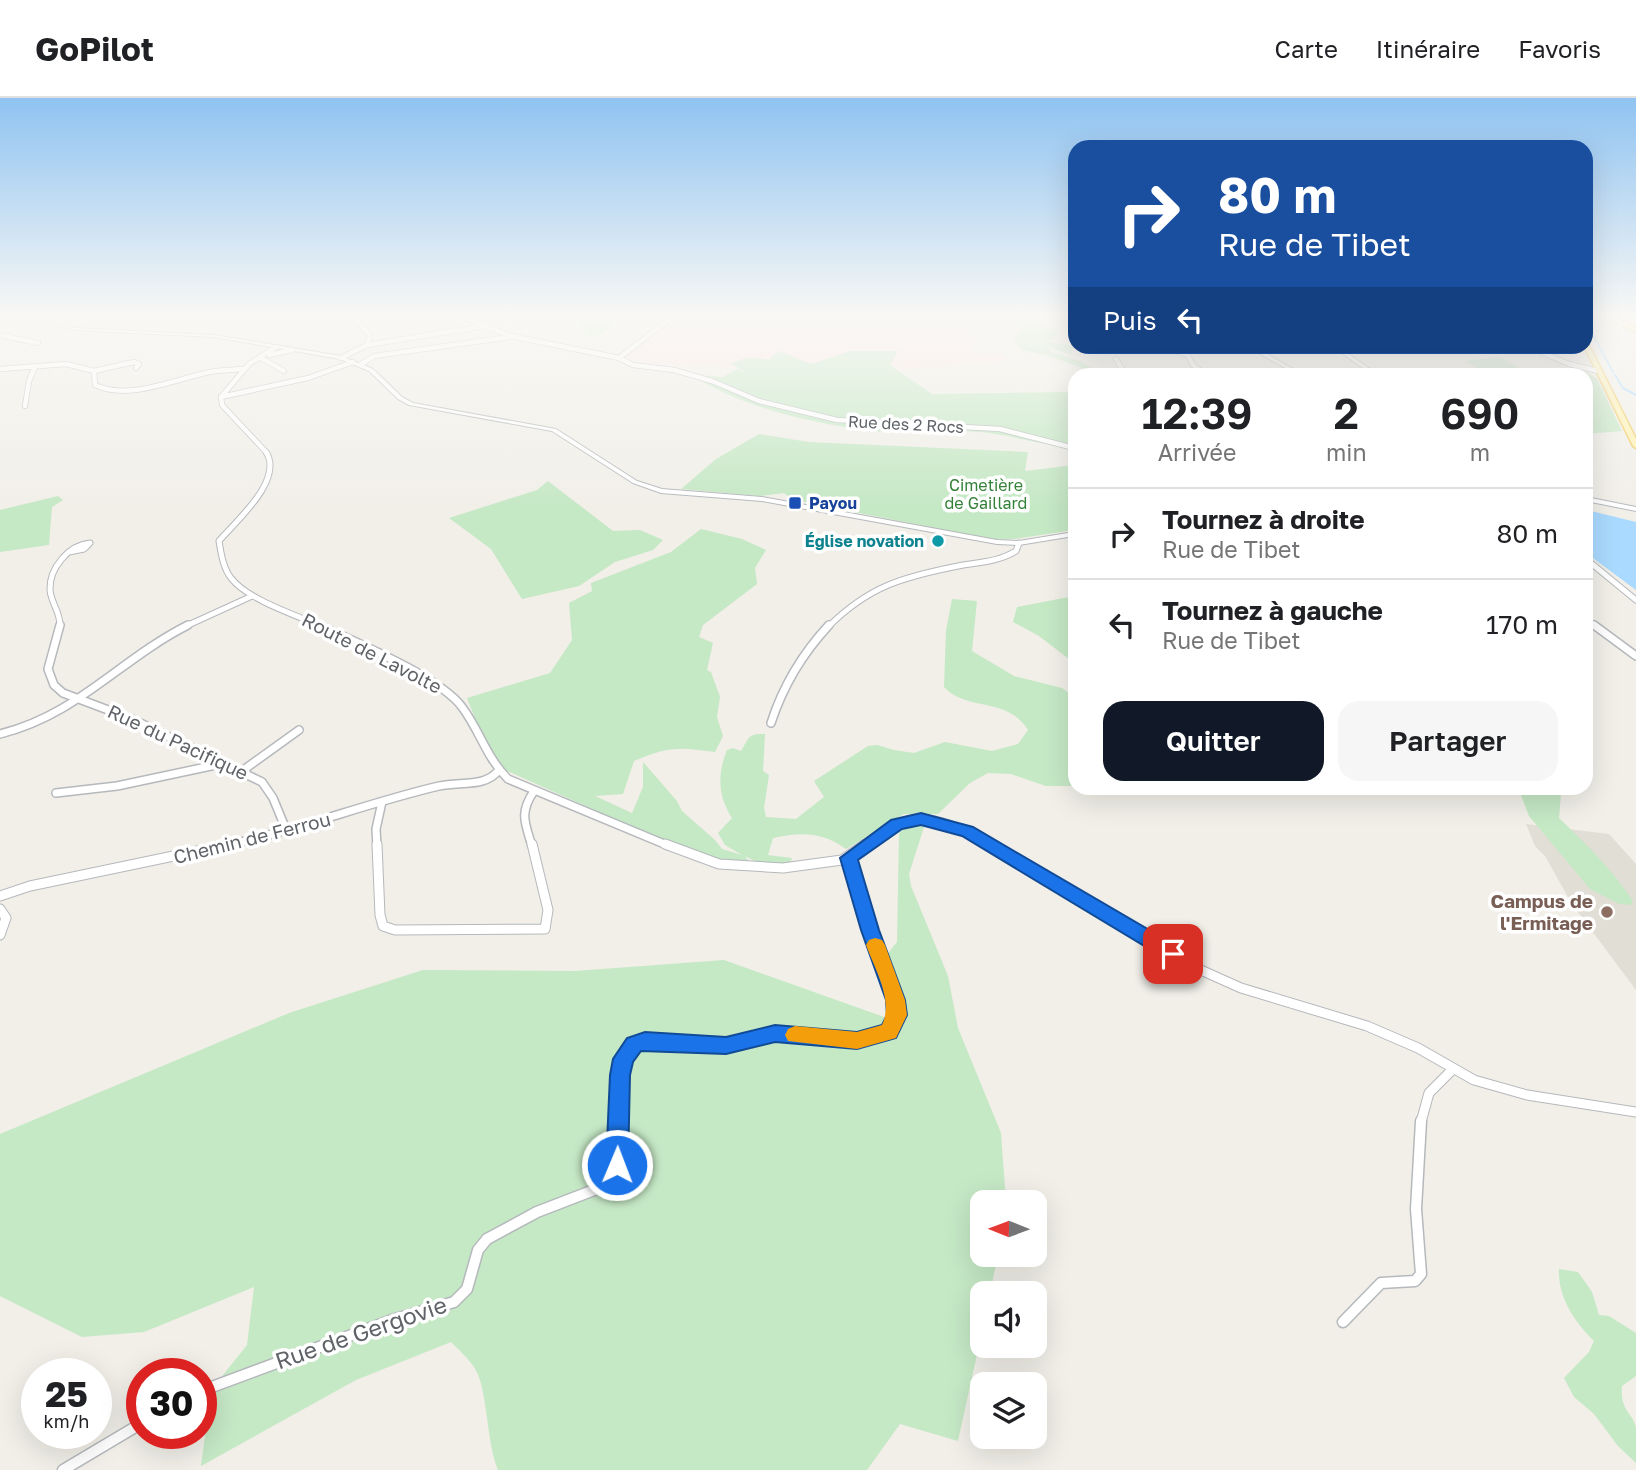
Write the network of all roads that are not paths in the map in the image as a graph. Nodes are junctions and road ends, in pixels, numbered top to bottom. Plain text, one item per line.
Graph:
1 (30, 379) edge
2 (95, 379) edge
3 (173, 379) edge
4 (235, 379) edge
5 (304, 379) edge
6 (381, 379) edge
7 (705, 379) edge
8 (1602, 379) edge
9 (221, 397) junction
10 (25, 406) dead end
11 (1068, 446) edge
12 (1636, 446) edge
13 (1593, 500) edge
14 (1636, 508) edge
15 (1068, 535) edge
16 (1019, 543) junction
17 (69, 552) dead end
18 (1593, 565) edge
19 (252, 596) junction
20 (1636, 600) edge
21 (1593, 624) edge
22 (1636, 656) edge
23 (80, 700) junction
24 (771, 723) dead end
25 (299, 730) dead end
26 (0, 734) edge
27 (225, 763) junction
28 (499, 770) junction
29 (242, 771) junction
30 (508, 779) junction
31 (483, 782) junction
32 (534, 791) junction
33 (56, 793) dead end
34 (382, 802) junction
35 (287, 832) junction
36 (848, 858) junction
37 (0, 897) edge
38 (0, 909) edge
39 (0, 935) edge
40 (1452, 1070) junction
41 (1636, 1112) edge
42 (1343, 1322) dead end
43 (217, 1385) edge
44 (126, 1433) edge
45 (64, 1470) edge

1 - 10 street
2 - 3 street
4 - 9 street
5 - 9 street
6 - 16 street
7 - 11 street, Rue des 2 Rocs
8 - 12 main road
9 - 19 street, Route de Lavolte
13 - 14 main road
15 - 16 street
16 - 24 street
17 - 23 street, Rue du Pacifique
18 - 20 street
19 - 23 street
19 - 28 street, Route de Lavolte
21 - 22 street
23 - 26 street
23 - 27 street, Rue du Pacifique
25 - 29 street
27 - 29 street, Rue du Pacifique
27 - 33 street
28 - 30 street, Route de Lavolte
28 - 31 street
29 - 35 street, Rue du Pacifique
30 - 31 street, Chemin de Ferrou
30 - 32 street, Route de Lavolte
31 - 34 street, Chemin de Ferrou
32 - 34 street
32 - 36 street, Route de Lavolte
34 - 35 street, Chemin de Ferrou
35 - 37 street, Chemin de Ferrou
36 - 40 street
36 - 43 street, Rue de Gergovie
38 - 39 street
40 - 41 street
40 - 42 street
44 - 45 street

